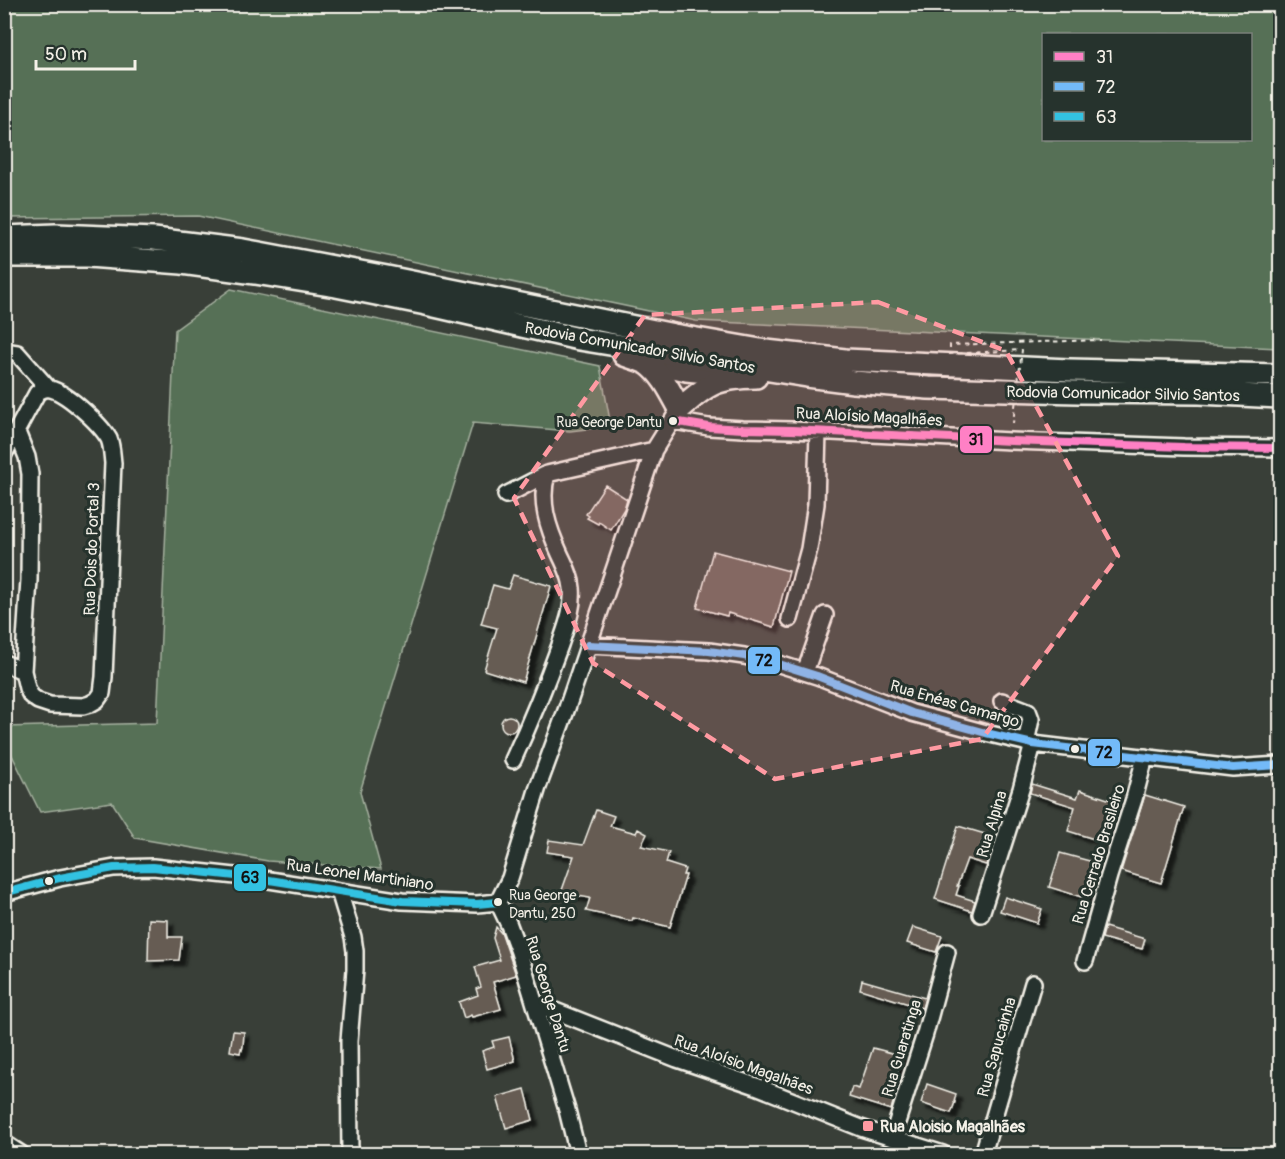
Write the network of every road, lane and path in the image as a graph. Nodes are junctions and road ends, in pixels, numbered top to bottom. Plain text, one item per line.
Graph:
1 (4, 237) edge
2 (4, 256) edge
3 (579, 339) junction
4 (1101, 340) dead end
5 (4, 351) edge
6 (646, 363) junction
7 (1281, 375) edge
8 (807, 376) junction
9 (734, 377) junction
10 (48, 388) junction
11 (1281, 397) edge
12 (676, 415) junction
13 (1013, 423) dead end
14 (818, 431) junction
15 (16, 432) junction
16 (1281, 448) edge
17 (654, 450) junction
18 (4, 454) edge
19 (547, 474) junction
20 (506, 495) dead end
21 (825, 615) dead end
22 (790, 619) dead end
23 (588, 645) junction
24 (4, 663) edge
25 (23, 671) junction
26 (805, 672) junction
27 (1002, 701) dead end
28 (1029, 743) junction
29 (1146, 758) junction
30 (513, 760) dead end
31 (1281, 765) edge
32 (339, 891) junction
33 (4, 893) edge
34 (498, 902) junction
35 (981, 914) dead end
36 (945, 960) dead end
37 (1085, 961) dead end
38 (1033, 983) dead end
39 (535, 1003) junction
40 (892, 1138) junction
41 (4, 1143) edge
42 (21, 1155) edge
43 (350, 1155) edge
44 (578, 1155) edge
45 (943, 1155) edge
46 (983, 1155) edge

1 - 7 highway, Rodovia Comunicador Silvio Santos
2 - 3 highway, Rodovia Comunicador Silvio Santos
3 - 6 highway
3 - 8 highway, Rodovia Comunicador Silvio Santos
4 - 13 path, bridge
5 - 10 street
6 - 9 street
6 - 12 highway
8 - 9 highway
8 - 11 highway, Rodovia Comunicador Silvio Santos
9 - 12 highway
10 - 15 street
10 - 25 street, Rua Dois do Portal 3
12 - 14 street, Rua Aloísio Magalhães
12 - 17 street
14 - 16 street, Rua Aloísio Magalhães
14 - 22 street
15 - 18 street
15 - 25 street
17 - 19 street
17 - 23 street
19 - 20 street
19 - 30 street
21 - 26 street
23 - 26 street, Rua Enéas Camargo
23 - 34 street
24 - 25 street
26 - 28 street, Rua Enéas Camargo
27 - 28 street, Rua Alpina
28 - 29 street, Rua Enéas Camargo
28 - 35 street, Rua Alpina
29 - 31 street, Rua Enéas Camargo
29 - 37 street, Rua Cerrado Brasileiro
32 - 33 street, Rua Leonel Martiniano
32 - 34 street, Rua Leonel Martiniano
32 - 43 street
34 - 39 street, Rua George Dantu
36 - 40 street, Rua Guaratinga
38 - 46 street, Rua Sapucainha
39 - 40 street, Rua Aloísio Magalhães
39 - 44 street, Rua George Dantu
40 - 45 street, Rua Aloísio Magalhães
41 - 42 street

